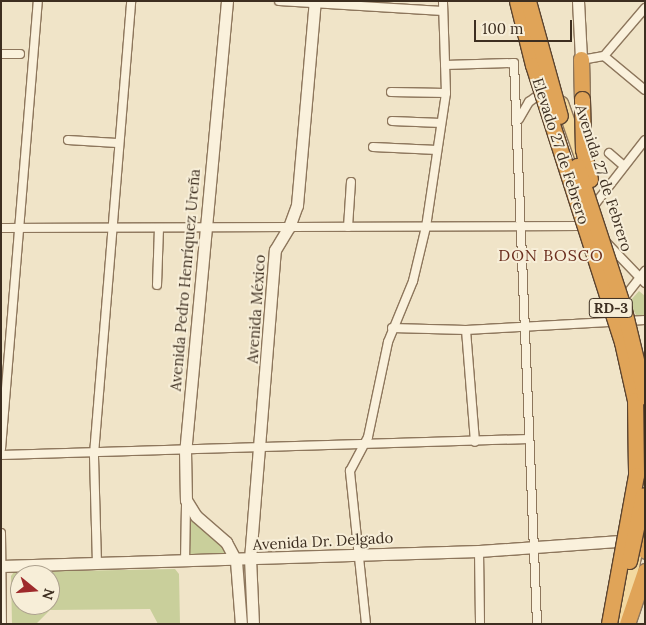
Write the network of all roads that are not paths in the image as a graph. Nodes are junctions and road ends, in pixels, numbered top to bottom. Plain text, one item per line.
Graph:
1 (38, 1) edge
2 (131, 1) edge
3 (227, 1) edge
4 (279, 1) edge
5 (443, 1) edge
6 (512, 1) edge
7 (517, 1) edge
8 (528, 1) edge
9 (534, 1) edge
10 (578, 1) edge
11 (315, 3) edge
12 (645, 8) edge
13 (443, 11) junction
14 (1, 54) edge
15 (20, 54) dead end
16 (604, 56) junction
17 (518, 57) junction
18 (581, 59) junction
19 (445, 65) junction
20 (645, 90) edge
21 (391, 92) dead end
22 (446, 93) junction
23 (541, 93) junction
24 (392, 121) dead end
25 (441, 123) junction
26 (518, 123) junction
27 (68, 140) dead end
28 (645, 140) edge
29 (117, 143) junction
30 (372, 147) dead end
31 (437, 150) junction
32 (609, 153) dead end
33 (624, 165) junction
34 (351, 182) dead end
35 (590, 184) junction
36 (574, 189) junction
37 (598, 197) junction
38 (522, 226) junction
39 (289, 227) junction
40 (348, 227) junction
41 (426, 227) junction
42 (588, 227) junction
43 (1, 228) edge
44 (111, 228) junction
45 (17, 229) junction
46 (159, 229) junction
47 (204, 229) junction
48 (607, 240) junction
49 (643, 277) edge
50 (157, 285) dead end
51 (622, 316) edge
52 (525, 327) junction
53 (392, 328) junction
54 (466, 330) junction
55 (645, 352) edge
56 (645, 365) edge
57 (645, 397) edge
58 (529, 439) junction
59 (475, 442) junction
60 (364, 446) junction
61 (261, 447) junction
62 (1, 449) edge
63 (185, 450) junction
64 (94, 454) junction
65 (1, 455) edge
66 (645, 483) edge
67 (186, 500) junction
68 (645, 512) edge
69 (1, 533) edge
70 (620, 540) junction
71 (643, 543) edge
72 (534, 547) junction
73 (479, 551) junction
74 (359, 554) junction
75 (250, 560) junction
76 (236, 561) junction
77 (185, 562) junction
78 (97, 564) junction
79 (1, 566) edge
80 (645, 571) edge
81 (645, 582) edge
82 (2, 624) edge
83 (241, 624) edge
84 (253, 624) edge
85 (366, 624) edge
86 (480, 624) edge
87 (537, 624) edge
88 (607, 624) edge
89 (617, 624) edge
90 (622, 624) edge
91 (628, 624) edge

1 - 45 street
2 - 29 street
3 - 47 main road, Avenida Pedro Henríquez Ureña
4 - 11 street
5 - 13 street
6 - 17 highway
6 - 23 main road, RD-3
7 - 36 highway, Elevado 27 de Febrero / RD-3, bridge
8 - 42 highway, Elevado 27 de Febrero / RD-3, bridge
9 - 35 main road, Avenida 27 de Febrero / RD-3
10 - 18 main road
11 - 13 street
11 - 39 main road, Avenida México
12 - 16 street
13 - 19 street
14 - 15 street
16 - 18 street
16 - 20 street
17 - 19 street
17 - 26 street
17 - 36 highway, bridge
18 - 35 street
18 - 42 highway, bridge
19 - 22 street
21 - 22 street
22 - 25 street
23 - 26 street
23 - 42 main road, RD-3
24 - 25 street
25 - 31 street
26 - 38 street
27 - 29 street
28 - 33 street
29 - 44 street
30 - 31 street
31 - 41 street
32 - 33 street
33 - 37 street
34 - 40 street
35 - 37 main road, Avenida 27 de Febrero / RD-3
36 - 88 highway, Elevado 27 de Febrero / RD-3, bridge
37 - 42 street
37 - 48 main road, Avenida 27 de Febrero / RD-3
38 - 41 street
38 - 42 street
38 - 52 street
39 - 40 street
39 - 47 street
39 - 61 main road, Avenida México
40 - 41 street
41 - 53 street
42 - 48 street
42 - 51 highway, Elevado 27 de Febrero / RD-3, bridge
43 - 45 street
44 - 45 street
44 - 46 street
44 - 64 street
45 - 62 street
46 - 47 street
46 - 50 street
47 - 63 main road, Avenida Pedro Henríquez Ureña
48 - 49 street
48 - 51 main road, Avenida 27 de Febrero / RD-3
49 - 51 street
51 - 52 street
51 - 55 highway
51 - 56 main road, Avenida 27 de Febrero / RD-3
51 - 57 highway, Elevado 27 de Febrero / RD-3, bridge
51 - 70 main road, Avenida 27 de Febrero / RD-3
52 - 54 street
52 - 58 street
53 - 54 street
53 - 60 street
54 - 59 street
58 - 59 street
58 - 72 street
59 - 60 street
60 - 61 street
60 - 74 street
61 - 63 street
61 - 75 main road, Avenida México
63 - 64 street
63 - 67 main road, Avenida Pedro Henríquez Ureña
64 - 65 street
64 - 78 street
66 - 89 highway, bridge
67 - 76 main road
67 - 77 street, Avenida Pedro Henríquez Ureña
68 - 71 main road
69 - 79 street
70 - 71 main road, Avenida Dr. Delgado
70 - 72 main road, Avenida Dr. Delgado
70 - 88 main road, Avenida 27 de Febrero / RD-3
71 - 90 main road
72 - 73 main road, Avenida Dr. Delgado
72 - 87 street
73 - 74 main road, Avenida Dr. Delgado
73 - 86 street
74 - 75 main road, Avenida Dr. Delgado
74 - 85 street
75 - 76 main road, Avenida Dr. Delgado
75 - 84 main road, Avenida México
76 - 77 main road, Avenida Dr. Delgado
76 - 83 main road
77 - 78 main road, Avenida Dr. Delgado
78 - 79 main road, Avenida Dr. Delgado
79 - 82 street
80 - 91 highway
81 - 91 main road

